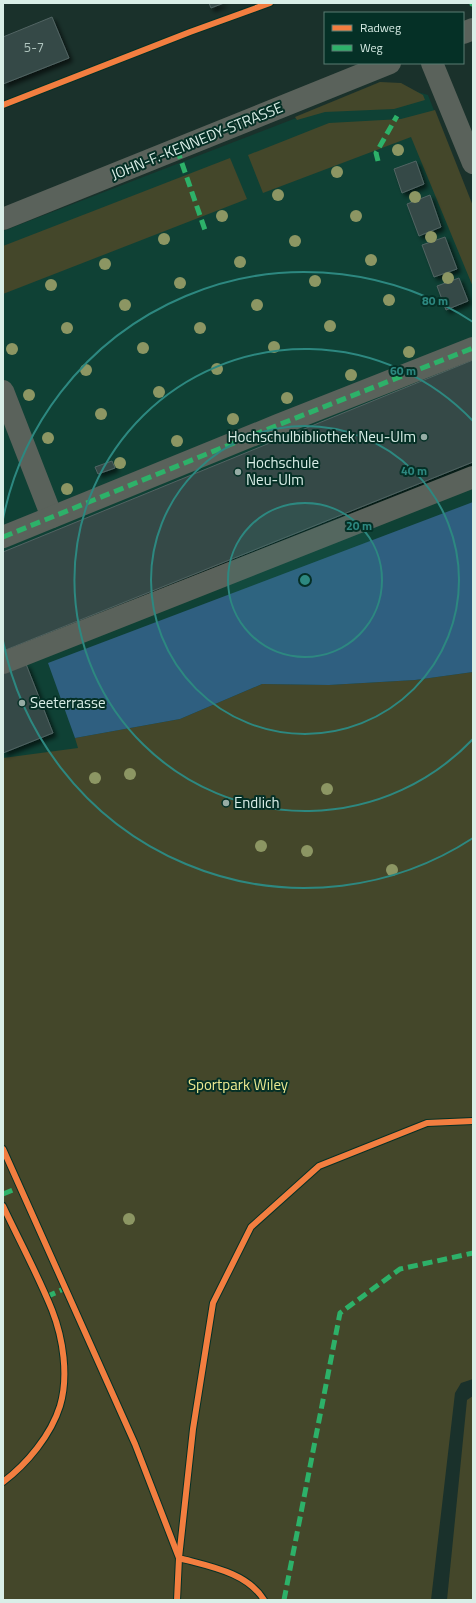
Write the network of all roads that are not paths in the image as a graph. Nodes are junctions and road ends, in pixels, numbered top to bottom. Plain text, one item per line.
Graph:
1 (388, 64) edge
2 (432, 64) edge
3 (473, 163) edge
4 (3, 219) edge
5 (473, 348) edge
6 (3, 391) edge
7 (473, 477) edge
8 (52, 517) junction
9 (3, 537) edge
10 (3, 663) edge

1 - 4 street, JOHN-F.-KENNEDY-STRASSE
2 - 3 street
5 - 8 street
6 - 8 street
7 - 10 street
8 - 9 street

